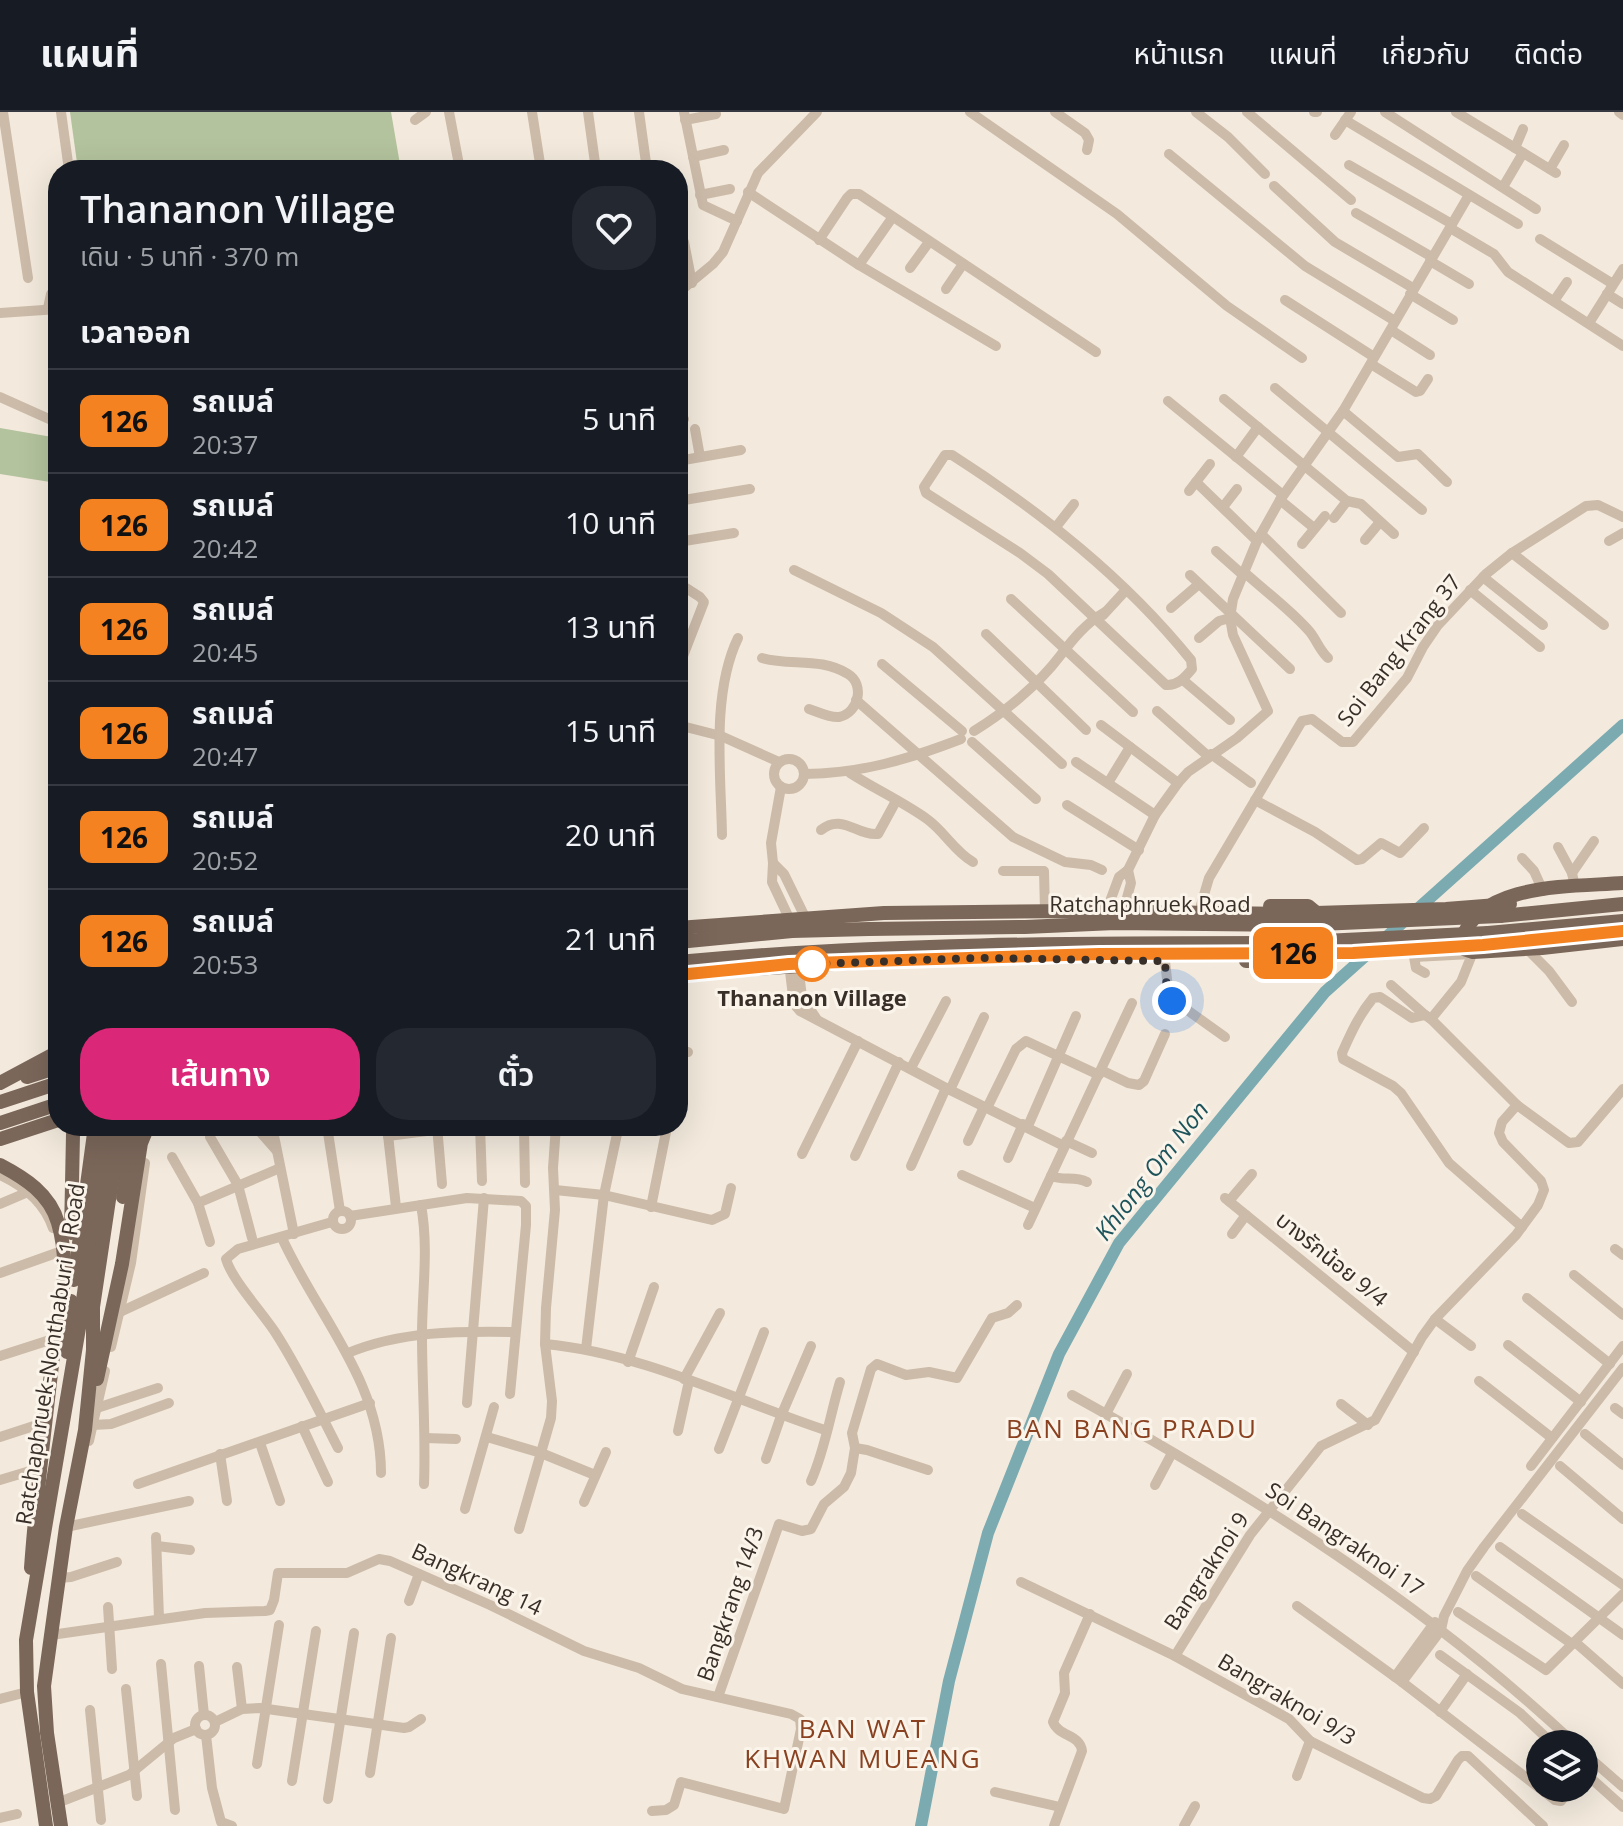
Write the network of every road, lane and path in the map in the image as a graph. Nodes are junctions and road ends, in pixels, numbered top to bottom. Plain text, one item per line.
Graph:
1 (3, 112) edge
2 (61, 112) edge
3 (426, 112) edge
4 (449, 112) edge
5 (532, 112) edge
6 (588, 112) edge
7 (639, 112) edge
8 (817, 112) edge
9 (970, 112) edge
10 (1055, 112) edge
11 (1196, 112) edge
12 (1247, 112) edge
13 (1385, 112) edge
14 (1456, 112) edge
15 (716, 114) dead end
16 (685, 116) edge
17 (1348, 116) edge
18 (415, 120) dead end
19 (1523, 129) dead end
20 (1335, 135) dead end
21 (1564, 145) dead end
22 (724, 150) dead end
23 (1087, 150) dead end
24 (1519, 150) junction
25 (1169, 154) dead end
26 (693, 157) junction
27 (68, 160) edge
28 (458, 160) edge
29 (539, 160) edge
30 (595, 160) edge
31 (646, 160) edge
32 (1349, 165) dead end
33 (1265, 174) dead end
34 (1274, 186) dead end
35 (1503, 187) junction
36 (730, 189) dead end
37 (748, 192) junction
38 (700, 195) junction
39 (1469, 195) junction
40 (1351, 200) dead end
41 (1536, 209) dead end
42 (1356, 213) dead end
43 (892, 218) junction
44 (737, 221) junction
45 (1518, 224) dead end
46 (1451, 226) junction
47 (1540, 239) dead end
48 (819, 240) junction
49 (929, 242) junction
50 (1431, 259) junction
51 (688, 262) edge
52 (963, 264) junction
53 (859, 265) junction
54 (910, 268) dead end
55 (1623, 269) edge
56 (28, 278) dead end
57 (1567, 282) dead end
58 (692, 283) junction
59 (1469, 284) dead end
60 (1613, 284) junction
61 (688, 286) edge
62 (946, 289) dead end
63 (1412, 291) junction
64 (1607, 294) junction
65 (1285, 300) dead end
66 (1554, 301) junction
67 (1623, 304) edge
68 (48, 308) edge
69 (0, 313) edge
70 (1453, 320) dead end
71 (1589, 323) junction
72 (1393, 325) junction
73 (996, 346) dead end
74 (1623, 346) edge
75 (1096, 352) dead end
76 (1430, 355) dead end
77 (1302, 358) dead end
78 (1372, 361) junction
79 (1428, 379) dead end
80 (1275, 388) dead end
81 (0, 397) edge
82 (1224, 399) dead end
83 (1168, 401) dead end
84 (1343, 411) junction
85 (48, 419) edge
86 (1258, 427) junction
87 (695, 429) dead end
88 (1328, 432) junction
89 (741, 450) dead end
90 (700, 457) junction
91 (1236, 457) junction
92 (688, 459) edge
93 (1210, 464) dead end
94 (1304, 465) junction
95 (1447, 482) dead end
96 (750, 489) dead end
97 (1237, 489) dead end
98 (1282, 497) junction
99 (688, 499) edge
100 (1347, 501) junction
101 (1074, 504) dead end
102 (1223, 507) junction
103 (1422, 510) dead end
104 (1623, 517) edge
105 (1380, 522) junction
106 (1056, 527) junction
107 (1314, 528) junction
108 (734, 533) dead end
109 (1623, 533) edge
110 (1394, 534) dead end
111 (1259, 538) junction
112 (688, 540) edge
113 (1365, 540) dead end
114 (1609, 541) dead end
115 (1302, 544) dead end
116 (1216, 551) dead end
117 (1512, 553) junction
118 (794, 570) dead end
119 (1244, 574) junction
120 (1190, 575) dead end
121 (1483, 577) junction
122 (1199, 584) junction
123 (688, 589) edge
124 (1126, 590) junction
125 (1470, 590) junction
126 (1011, 599) dead end
127 (1171, 608) dead end
128 (1341, 613) dead end
129 (1230, 616) junction
130 (1099, 617) junction
131 (1543, 625) dead end
132 (1604, 625) dead end
133 (986, 634) dead end
134 (738, 638) dead end
135 (1199, 638) dead end
136 (688, 643) edge
137 (1540, 647) dead end
138 (1064, 652) junction
139 (762, 658) dead end
140 (1328, 658) dead end
141 (882, 664) dead end
142 (1290, 669) dead end
143 (1036, 680) junction
144 (1183, 680) junction
145 (856, 700) junction
146 (809, 709) dead end
147 (1004, 710) junction
148 (1157, 711) dead end
149 (1133, 712) dead end
150 (1230, 720) dead end
151 (1101, 725) dead end
152 (688, 728) edge
153 (1086, 730) dead end
154 (721, 736) junction
155 (967, 736) junction
156 (1130, 747) junction
157 (920, 755) junction
158 (1210, 755) junction
159 (779, 762) junction
160 (1076, 762) dead end
161 (1062, 764) dead end
162 (850, 773) junction
163 (804, 774) junction
164 (1108, 783) junction
165 (1178, 783) junction
166 (1251, 783) dead end
167 (781, 787) junction
168 (1036, 799) dead end
169 (1255, 800) junction
170 (896, 801) junction
171 (1067, 805) dead end
172 (1155, 815) junction
173 (1424, 828) dead end
174 (821, 830) dead end
175 (722, 835) dead end
176 (1594, 841) dead end
177 (1558, 847) dead end
178 (1139, 850) junction
179 (1522, 858) dead end
180 (973, 862) dead end
181 (773, 863) junction
182 (1102, 870) dead end
183 (1003, 871) dead end
184 (1574, 880) junction
185 (1623, 883) edge
186 (1543, 891) junction
187 (1623, 891) edge
188 (1117, 904) junction
189 (1623, 904) edge
190 (1201, 905) junction
191 (1045, 911) junction
192 (1074, 911) junction
193 (867, 914) junction
194 (805, 917) junction
195 (789, 918) junction
196 (1623, 921) edge
197 (688, 927) edge
198 (953, 928) junction
199 (1623, 931) edge
200 (1623, 939) edge
201 (688, 941) edge
202 (953, 946) junction
203 (1479, 946) junction
204 (1527, 949) junction
205 (1041, 957) junction
206 (688, 961) edge
207 (870, 961) junction
208 (1165, 961) junction
209 (794, 964) junction
210 (1425, 973) dead end
211 (688, 974) edge
212 (1391, 985) dead end
213 (946, 1001) dead end
214 (1572, 1002) dead end
215 (1132, 1003) dead end
216 (1076, 1016) dead end
217 (984, 1017) dead end
218 (1428, 1017) junction
219 (1165, 1034) dead end
220 (1225, 1037) dead end
221 (858, 1041) junction
222 (1057, 1056) junction
223 (48, 1058) edge
224 (899, 1062) junction
225 (48, 1065) edge
226 (911, 1068) junction
227 (48, 1070) edge
228 (1100, 1072) junction
229 (29, 1076) junction
230 (0, 1084) edge
231 (48, 1086) edge
232 (948, 1089) junction
233 (1623, 1089) edge
234 (0, 1102) edge
235 (1517, 1105) junction
236 (48, 1107) edge
237 (986, 1107) junction
238 (0, 1123) edge
239 (48, 1123) edge
240 (1025, 1125) junction
241 (73, 1136) edge
242 (96, 1136) edge
243 (106, 1136) edge
244 (118, 1136) edge
245 (131, 1136) edge
246 (138, 1136) edge
247 (144, 1136) edge
248 (150, 1136) edge
249 (264, 1136) edge
250 (274, 1136) edge
251 (329, 1136) edge
252 (389, 1136) edge
253 (438, 1136) edge
254 (480, 1136) edge
255 (524, 1136) edge
256 (555, 1136) edge
257 (617, 1136) edge
258 (665, 1136) edge
259 (210, 1137) dead end
260 (0, 1139) edge
261 (968, 1141) dead end
262 (141, 1143) junction
263 (1065, 1143) junction
264 (277, 1151) junction
265 (1092, 1153) dead end
266 (802, 1154) dead end
267 (855, 1156) dead end
268 (172, 1157) dead end
269 (1008, 1158) dead end
270 (0, 1165) edge
271 (911, 1166) dead end
272 (280, 1168) junction
273 (1252, 1174) dead end
274 (0, 1175) edge
275 (962, 1175) dead end
276 (1051, 1176) junction
277 (482, 1181) dead end
278 (1087, 1182) dead end
279 (525, 1183) dead end
280 (442, 1184) dead end
281 (238, 1185) junction
282 (731, 1188) dead end
283 (555, 1190) junction
284 (28, 1192) junction
285 (604, 1195) junction
286 (484, 1198) junction
287 (198, 1203) junction
288 (0, 1204) edge
289 (421, 1205) junction
290 (396, 1207) junction
291 (651, 1207) junction
292 (1035, 1208) junction
293 (345, 1213) junction
294 (1246, 1215) junction
295 (332, 1222) junction
296 (1028, 1225) dead end
297 (100, 1226) junction
298 (1522, 1227) junction
299 (294, 1234) junction
300 (1232, 1234) dead end
301 (252, 1238) dead end
302 (282, 1238) junction
303 (210, 1242) dead end
304 (63, 1259) junction
305 (0, 1273) edge
306 (204, 1273) dead end
307 (1574, 1275) dead end
308 (654, 1287) dead end
309 (1527, 1298) dead end
310 (1017, 1305) dead end
311 (120, 1312) junction
312 (720, 1313) dead end
313 (1623, 1315) edge
314 (1435, 1319) junction
315 (471, 1331) junction
316 (515, 1332) junction
317 (764, 1332) dead end
318 (422, 1334) junction
319 (56, 1336) junction
320 (545, 1344) junction
321 (1508, 1345) dead end
322 (811, 1346) dead end
323 (1471, 1346) dead end
324 (1623, 1346) edge
325 (586, 1349) junction
326 (1414, 1352) junction
327 (348, 1353) junction
328 (0, 1356) edge
329 (628, 1362) junction
330 (1610, 1364) junction
331 (1623, 1368) edge
332 (1127, 1374) dead end
333 (686, 1380) junction
334 (1479, 1381) dead end
335 (840, 1382) dead end
336 (158, 1388) dead end
337 (510, 1394) dead end
338 (1072, 1395) dead end
339 (739, 1398) junction
340 (1581, 1402) junction
341 (169, 1403) dead end
342 (370, 1403) junction
343 (467, 1403) dead end
344 (1341, 1404) dead end
345 (494, 1407) dead end
346 (97, 1408) junction
347 (1106, 1414) junction
348 (781, 1416) junction
349 (46, 1422) junction
350 (314, 1422) junction
351 (1368, 1425) junction
352 (89, 1427) junction
353 (825, 1430) junction
354 (678, 1431) dead end
355 (1585, 1434) dead end
356 (0, 1437) edge
357 (487, 1437) junction
358 (425, 1438) junction
359 (1552, 1438) junction
360 (456, 1439) dead end
361 (260, 1443) junction
362 (338, 1448) dead end
363 (855, 1448) junction
364 (719, 1449) dead end
365 (606, 1452) dead end
366 (541, 1453) junction
367 (1172, 1453) junction
368 (220, 1454) junction
369 (766, 1459) dead end
370 (1623, 1465) edge
371 (1531, 1466) dead end
372 (1560, 1466) dead end
373 (40, 1468) junction
374 (928, 1470) dead end
375 (381, 1473) dead end
376 (595, 1475) junction
377 (0, 1480) edge
378 (811, 1481) dead end
379 (328, 1482) dead end
380 (138, 1484) dead end
381 (424, 1484) dead end
382 (1155, 1485) dead end
383 (189, 1501) dead end
384 (227, 1501) dead end
385 (280, 1501) dead end
386 (584, 1502) dead end
387 (465, 1509) dead end
388 (1270, 1510) junction
389 (1522, 1514) dead end
390 (1623, 1519) edge
391 (66, 1527) junction
392 (519, 1529) dead end
393 (1500, 1547) dead end
394 (190, 1550) dead end
395 (117, 1562) dead end
396 (419, 1574) junction
397 (1476, 1576) dead end
398 (58, 1578) junction
399 (1021, 1582) dead end
400 (1623, 1585) edge
401 (1623, 1594) edge
402 (409, 1601) dead end
403 (1297, 1606) dead end
404 (108, 1607) dead end
405 (1458, 1612) dead end
406 (1090, 1614) junction
407 (159, 1618) junction
408 (1602, 1618) junction
409 (279, 1625) dead end
410 (111, 1626) junction
411 (1437, 1627) junction
412 (316, 1631) dead end
413 (354, 1633) dead end
414 (51, 1635) junction
415 (1623, 1635) edge
416 (391, 1638) dead end
417 (26, 1640) junction
418 (1573, 1643) junction
419 (1440, 1655) dead end
420 (1175, 1656) junction
421 (161, 1664) dead end
422 (199, 1666) dead end
423 (237, 1667) dead end
424 (112, 1669) dead end
425 (1467, 1674) junction
426 (1399, 1679) junction
427 (1623, 1684) edge
428 (126, 1689) dead end
429 (27, 1692) junction
430 (718, 1697) junction
431 (0, 1699) edge
432 (266, 1708) junction
433 (242, 1709) junction
434 (90, 1710) dead end
435 (1440, 1712) junction
436 (303, 1714) junction
437 (204, 1715) junction
438 (340, 1719) junction
439 (421, 1719) dead end
440 (215, 1722) junction
441 (376, 1724) junction
442 (196, 1729) junction
443 (1538, 1730) edge
444 (1560, 1730) edge
445 (206, 1735) junction
446 (1310, 1741) junction
447 (169, 1743) junction
448 (257, 1764) dead end
449 (1598, 1765) edge
450 (135, 1771) junction
451 (370, 1773) dead end
452 (1297, 1776) dead end
453 (1526, 1778) edge
454 (292, 1781) dead end
455 (1598, 1785) edge
456 (1623, 1787) edge
457 (98, 1789) junction
458 (995, 1792) dead end
459 (137, 1796) dead end
460 (328, 1799) dead end
461 (57, 1803) junction
462 (1195, 1806) dead end
463 (1060, 1807) junction
464 (1623, 1807) edge
465 (175, 1810) dead end
466 (652, 1811) dead end
467 (17, 1814) dead end
468 (0, 1818) edge
469 (101, 1820) dead end
470 (225, 1825) edge
471 (46, 1826) edge
472 (61, 1826) edge
473 (1054, 1826) edge
474 (1184, 1826) edge
475 (1543, 1826) edge

1 - 56 street
2 - 27 street
3 - 18 street
4 - 28 street
5 - 29 street
6 - 30 street
7 - 31 street
8 - 37 street
9 - 77 street
10 - 23 street
11 - 33 street
12 - 40 street
13 - 35 street
14 - 24 street
15 - 16 street
16 - 26 street
17 - 20 street
17 - 39 street
19 - 24 street
21 - 24 street
22 - 26 street
24 - 35 street
25 - 72 street
26 - 38 street
32 - 46 street
34 - 63 street
35 - 41 street
36 - 38 street
37 - 44 street
37 - 48 street
38 - 44 street
39 - 45 street
39 - 46 street
42 - 50 street
43 - 48 street
43 - 49 street
43 - 53 street
44 - 58 street
46 - 50 street
46 - 66 street
47 - 60 street
48 - 53 street
49 - 52 street
49 - 54 street
50 - 59 street
50 - 63 street
51 - 58 street
52 - 62 street
52 - 75 street
53 - 73 street
55 - 60 street
57 - 66 street
58 - 61 street
60 - 64 street
63 - 70 street
63 - 72 street
64 - 67 street
64 - 71 street
65 - 78 street
66 - 71 street
68 - 69 street
71 - 74 street
72 - 76 street
72 - 78 street
78 - 79 street
78 - 84 street
80 - 88 street
81 - 85 street
82 - 86 street
83 - 91 street
84 - 88 street
84 - 95 street
86 - 91 street
86 - 94 street
87 - 90 street
88 - 94 street
88 - 103 street
89 - 90 street
90 - 92 street
91 - 98 street
93 - 102 street
94 - 98 street
94 - 100 street
96 - 99 street
97 - 102 street
98 - 107 street
98 - 111 street
100 - 105 street
100 - 107 street
101 - 106 street
102 - 111 street
104 - 117 street, Soi Bang Krang 37
105 - 110 street
105 - 113 street
106 - 124 street
106 - 130 street
107 - 115 street
108 - 112 street
109 - 114 street
111 - 119 street
111 - 128 street
116 - 119 street
117 - 121 street, Soi Bang Krang 37
117 - 132 street
118 - 147 street
119 - 129 street
119 - 140 street
120 - 122 street
121 - 125 street, Soi Bang Krang 37
121 - 131 street
122 - 127 street
122 - 129 street
123 - 136 street
124 - 130 street
124 - 144 street
125 - 137 street
125 - 169 street, Soi Bang Krang 37
126 - 138 street
129 - 135 street
129 - 142 street
129 - 158 street
130 - 138 street
130 - 144 street
133 - 143 street
134 - 154 street
138 - 143 street
138 - 149 street
139 - 145 street
141 - 155 street
143 - 147 street
143 - 153 street
144 - 150 street
145 - 146 street
145 - 157 street
147 - 155 street
147 - 161 street
148 - 158 street
151 - 156 street
152 - 154 street
154 - 159 street
154 - 175 street
155 - 157 street
155 - 168 street
156 - 164 street
156 - 165 street
157 - 162 street
157 - 182 street
158 - 165 street
158 - 166 street
159 - 163 street
159 - 167 street
160 - 164 street
162 - 163 street
162 - 170 street
163 - 167 street
164 - 172 street
165 - 172 street
167 - 181 street
169 - 173 street
169 - 190 street, Soi Bang Krang 37
170 - 174 street
170 - 180 street
171 - 178 street
172 - 178 street
176 - 184 street
177 - 184 street
178 - 188 street
179 - 186 street
181 - 194 street
181 - 195 street
183 - 191 street
184 - 185 main road
184 - 186 main road
186 - 203 main road
187 - 192 main road, bridge
188 - 190 main road
188 - 192 main road
189 - 198 main road, Ratchaphruek Road, bridge
190 - 208 main road
191 - 192 main road
191 - 193 main road
193 - 194 main road
193 - 198 main road
194 - 195 main road
195 - 197 main road
196 - 203 main road, Ratchaphruek Road
198 - 201 main road, Ratchaphruek Road
199 - 203 main road
200 - 204 main road
202 - 203 main road, Ratchaphruek Road, bridge
202 - 206 main road, Ratchaphruek Road
202 - 207 main road
203 - 204 main road
203 - 205 main road, bridge
203 - 210 street
203 - 218 street
204 - 214 street
205 - 207 main road
205 - 208 main road
207 - 209 main road
208 - 220 street
209 - 211 main road
209 - 221 street
212 - 218 street
213 - 226 street
215 - 228 street
216 - 222 street
217 - 232 street
218 - 235 street
218 - 298 street
219 - 228 street
221 - 224 street
221 - 266 street
222 - 228 street
222 - 237 street
222 - 240 street
223 - 230 main road
224 - 226 street
224 - 267 street
225 - 229 main road
226 - 232 street
227 - 229 main road
228 - 263 street
229 - 230 main road
231 - 234 main road
232 - 237 street
232 - 271 street
233 - 235 street
235 - 298 street
236 - 238 main road
237 - 240 street
237 - 261 street
239 - 260 main road
240 - 263 street
240 - 269 street
241 - 304 main road
242 - 297 main road
243 - 297 main road, Ratchaphruek-Nonthaburi 1 Road
244 - 297 main road, Ratchaphruek-Nonthaburi 1 Road
245 - 297 main road
246 - 262 main road
247 - 262 main road
248 - 311 street
249 - 264 street
250 - 264 street
251 - 293 street
252 - 290 street
253 - 280 street
254 - 277 street
255 - 279 street
256 - 283 street
257 - 285 street
258 - 291 street
259 - 281 street
262 - 352 main road
263 - 265 street
263 - 276 street
264 - 272 street
268 - 287 street
270 - 304 main road
272 - 281 street
272 - 299 street
273 - 294 street, บางรักน้อย 9/4
274 - 284 street
275 - 292 street
276 - 278 street
276 - 292 street
281 - 287 street
281 - 301 street
282 - 291 street
283 - 285 street
283 - 320 street
284 - 288 street
284 - 304 street
285 - 291 street
285 - 325 street
286 - 289 street
286 - 315 street
286 - 316 street
287 - 303 street
289 - 290 street
289 - 318 street
290 - 293 street
292 - 296 street
293 - 295 street
293 - 295 street
294 - 300 street
294 - 326 street, บางรักน้อย 9/4
295 - 299 street
297 - 352 main road, Ratchaphruek-Nonthaburi 1 Road
297 - 417 main road, Ratchaphruek-Nonthaburi 1 Road
298 - 314 street
299 - 302 street
302 - 327 street
302 - 350 street
304 - 305 street
304 - 319 main road
306 - 311 street
307 - 313 street
308 - 329 street
309 - 330 street
310 - 363 street
311 - 346 street
312 - 333 street
314 - 323 street
314 - 326 street
315 - 316 street
315 - 318 street
315 - 343 street
316 - 337 street
317 - 339 street
318 - 327 street
318 - 358 street
319 - 328 street
319 - 349 main road
320 - 325 street
320 - 366 street
321 - 340 street
322 - 348 street
324 - 330 street
325 - 329 street
326 - 351 street
327 - 342 street
329 - 333 street
330 - 340 street
331 - 411 street
332 - 347 street
333 - 339 street
333 - 354 street
334 - 359 street
335 - 353 street
336 - 346 street
338 - 347 street, Soi Bangraknoi 17
339 - 348 street
339 - 364 street
340 - 359 street
341 - 352 street
342 - 350 street
342 - 375 street
344 - 351 street
345 - 357 street
346 - 352 street
347 - 367 street, Soi Bangraknoi 17
348 - 353 street
348 - 369 street
349 - 356 street
349 - 373 main road
350 - 361 street
350 - 362 street
350 - 379 street
351 - 388 street, Bangraknoi 9
352 - 391 main road, Ratchaphruek-Nonthaburi 1 Road
353 - 378 street
355 - 370 street
357 - 366 street
357 - 387 street
358 - 360 street
358 - 381 street
359 - 371 street
361 - 368 street
361 - 385 street
363 - 374 street
363 - 430 street, Bangkrang 14/3
365 - 376 street
366 - 376 street
366 - 392 street
367 - 382 street
367 - 388 street, Soi Bangraknoi 17
368 - 380 street
368 - 384 street
372 - 390 street
373 - 377 street
373 - 417 main road
376 - 386 street
383 - 391 street
388 - 411 street, Soi Bangraknoi 17
388 - 420 street, Bangraknoi 9
389 - 400 street
391 - 398 main road, Ratchaphruek-Nonthaburi 1 Road
393 - 408 street
394 - 407 street
395 - 398 street
396 - 402 street
396 - 407 street, Bangkrang 14
396 - 430 street, Bangkrang 14
397 - 418 street
398 - 414 main road, Ratchaphruek-Nonthaburi 1 Road
399 - 406 street, Bangraknoi 9/3
401 - 408 street
403 - 426 street
404 - 410 street
405 - 418 street
406 - 420 street, Bangraknoi 9/3
406 - 463 street
407 - 410 street, Bangkrang 14
408 - 415 street
408 - 418 street
409 - 432 street
410 - 414 street, Bangkrang 14
410 - 424 street
411 - 426 street
411 - 444 street, Soi Bangraknoi 17
412 - 436 street
413 - 438 street
414 - 461 main road, Ratchaphruek-Nonthaburi 1 Road
416 - 441 street
417 - 429 main road, Ratchaphruek-Nonthaburi 1 Road
418 - 427 street
419 - 425 street
420 - 446 street, Bangraknoi 9/3
421 - 447 street
422 - 437 street
423 - 433 street
425 - 435 street
425 - 443 street
426 - 435 street
428 - 450 street
429 - 431 street
429 - 471 main road, Ratchaphruek-Nonthaburi 1 Road
430 - 466 street, Bangkrang 14
432 - 433 street
432 - 436 street
432 - 448 street
433 - 440 street
434 - 457 street
435 - 453 street
436 - 438 street
436 - 454 street
437 - 440 street
437 - 442 street
438 - 441 street
438 - 460 street
439 - 441 street
440 - 445 street
441 - 451 street
442 - 445 street
442 - 447 street
445 - 470 street
446 - 452 street
446 - 475 street, Bangraknoi 9/3
447 - 450 street
447 - 465 street
449 - 456 street
450 - 457 street
450 - 459 street
455 - 464 street
457 - 461 street
457 - 469 street
458 - 463 street
461 - 472 main road, Ratchaphruek-Nonthaburi 1 Road
462 - 474 street
463 - 473 street
467 - 468 street

